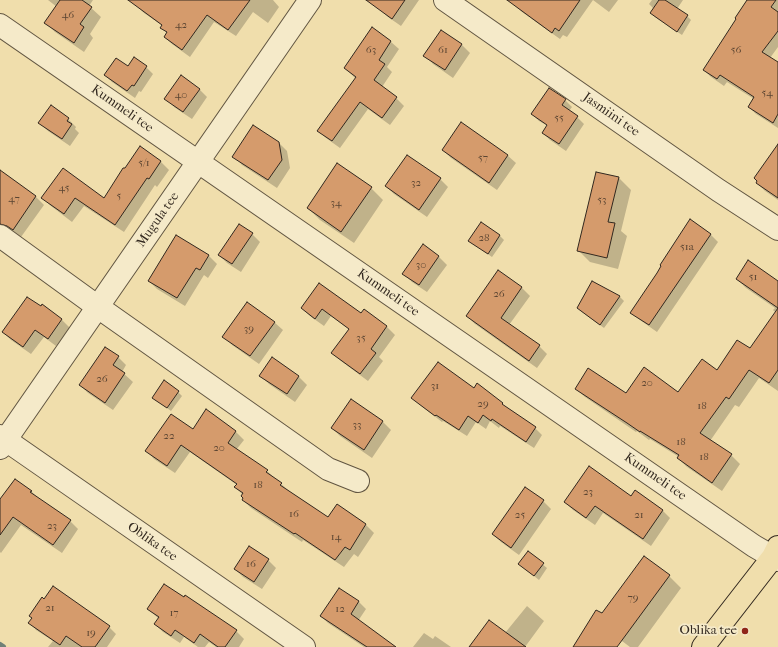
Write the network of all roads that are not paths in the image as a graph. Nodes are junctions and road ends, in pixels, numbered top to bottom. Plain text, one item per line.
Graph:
1 (310, 0) edge
2 (445, 0) edge
3 (0, 25) edge
4 (198, 162) junction
5 (778, 228) edge
6 (0, 236) edge
7 (98, 307) junction
8 (2, 441) edge
9 (358, 480) dead end
10 (776, 555) edge
11 (304, 647) edge
12 (703, 647) edge

1 - 4 street, Mugula tee
2 - 5 street, Jasmiini tee
3 - 4 street, Kummeli tee
4 - 7 street, Mugula tee
4 - 10 street, Kummeli tee
6 - 7 street
7 - 8 street, Mugula tee
7 - 9 street
8 - 11 street, Oblika tee
10 - 12 main road

